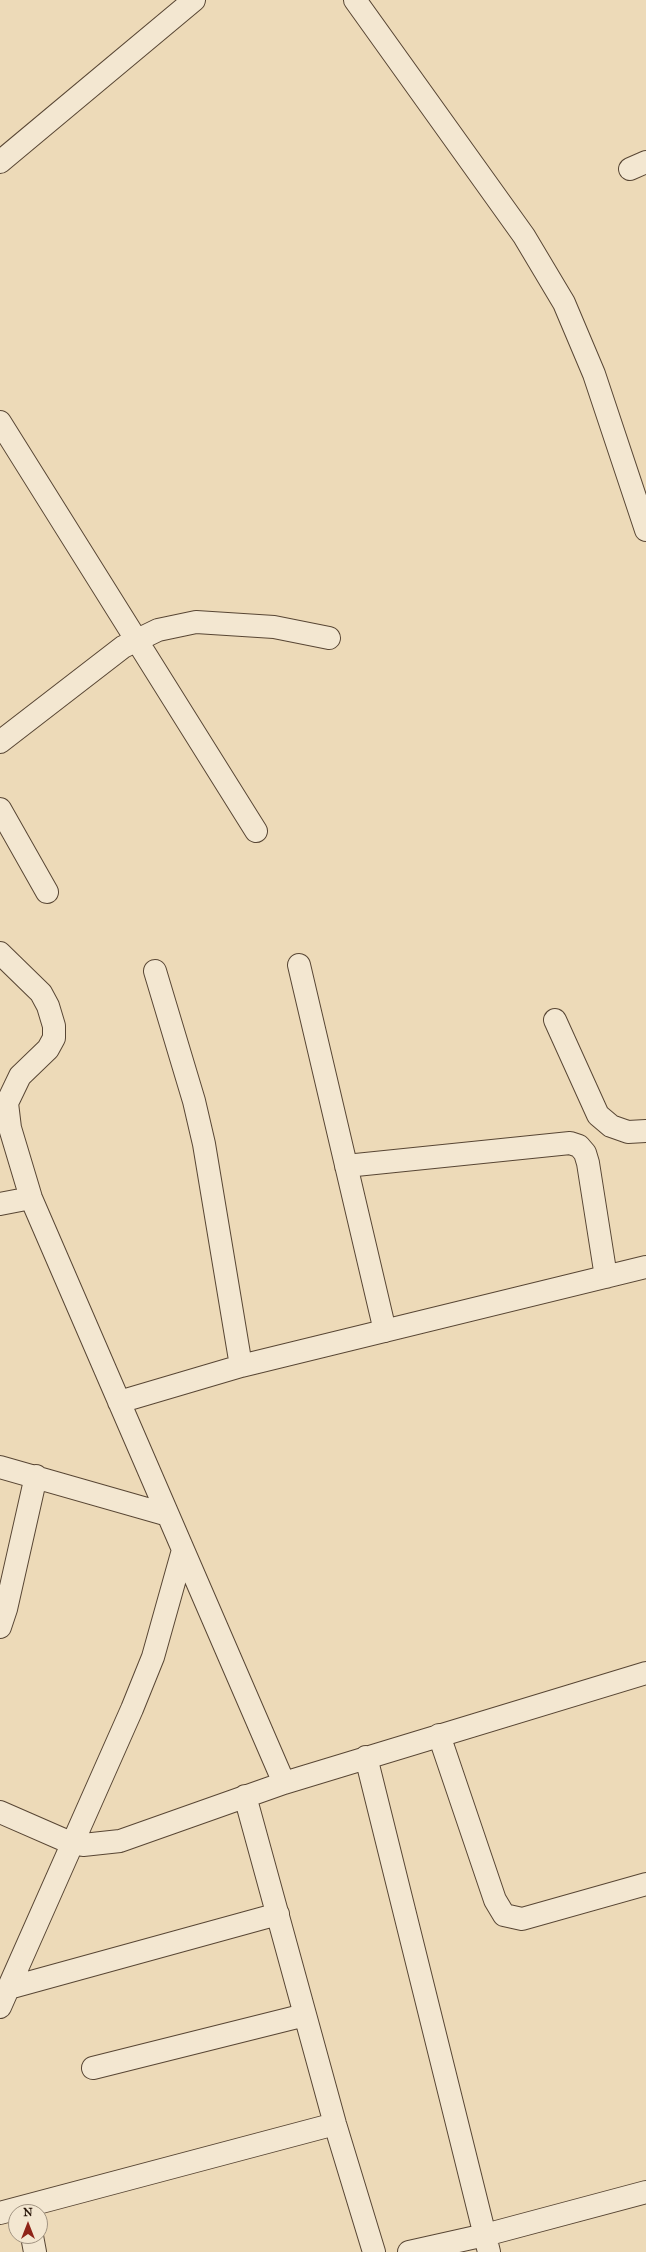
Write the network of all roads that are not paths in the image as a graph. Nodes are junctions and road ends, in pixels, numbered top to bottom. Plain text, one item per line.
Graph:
1 (194, 0) edge
2 (355, 0) edge
3 (0, 162) edge
4 (0, 422) edge
5 (646, 530) edge
6 (329, 638) dead end
7 (136, 641) junction
8 (0, 742) edge
9 (0, 809) edge
10 (256, 832) dead end
11 (47, 892) dead end
12 (0, 953) edge
13 (300, 965) dead end
14 (156, 971) dead end
15 (555, 1020) dead end
16 (646, 1131) edge
17 (346, 1166) junction
18 (31, 1198) junction
19 (0, 1204) edge
20 (646, 1267) edge
21 (606, 1277) junction
22 (385, 1331) junction
23 (241, 1366) junction
24 (119, 1402) junction
25 (0, 1467) edge
26 (36, 1476) junction
27 (168, 1515) junction
28 (183, 1550) junction
29 (0, 1626) edge
30 (646, 1673) edge
31 (439, 1735) junction
32 (366, 1758) junction
33 (284, 1783) junction
34 (245, 1796) junction
35 (0, 1812) edge
36 (71, 1843) junction
37 (646, 1884) edge
38 (278, 1914) junction
39 (4, 1998) edge
40 (305, 2015) junction
41 (93, 2068) dead end
42 (336, 2124) junction
43 (646, 2192) edge
44 (45, 2204) edge
45 (487, 2244) edge
46 (374, 2252) edge
47 (409, 2252) edge

1 - 3 street
2 - 5 street
4 - 7 street
6 - 7 street
7 - 8 street
7 - 10 street
9 - 11 street
12 - 18 street
13 - 17 street
14 - 23 street
15 - 16 street
17 - 21 street
17 - 22 street
18 - 19 street
18 - 24 street
20 - 21 street
21 - 22 street
22 - 23 street
23 - 24 street
24 - 27 street
25 - 26 street
26 - 27 street
26 - 29 street
27 - 28 street
28 - 33 street
28 - 36 street
30 - 31 street
31 - 32 street
31 - 37 street
32 - 33 street
32 - 45 street
33 - 34 street
34 - 36 street
34 - 38 street
35 - 36 street
36 - 39 street
38 - 39 street
38 - 40 street
40 - 41 street
40 - 42 street
42 - 44 street
42 - 46 street
43 - 45 street
45 - 47 street

